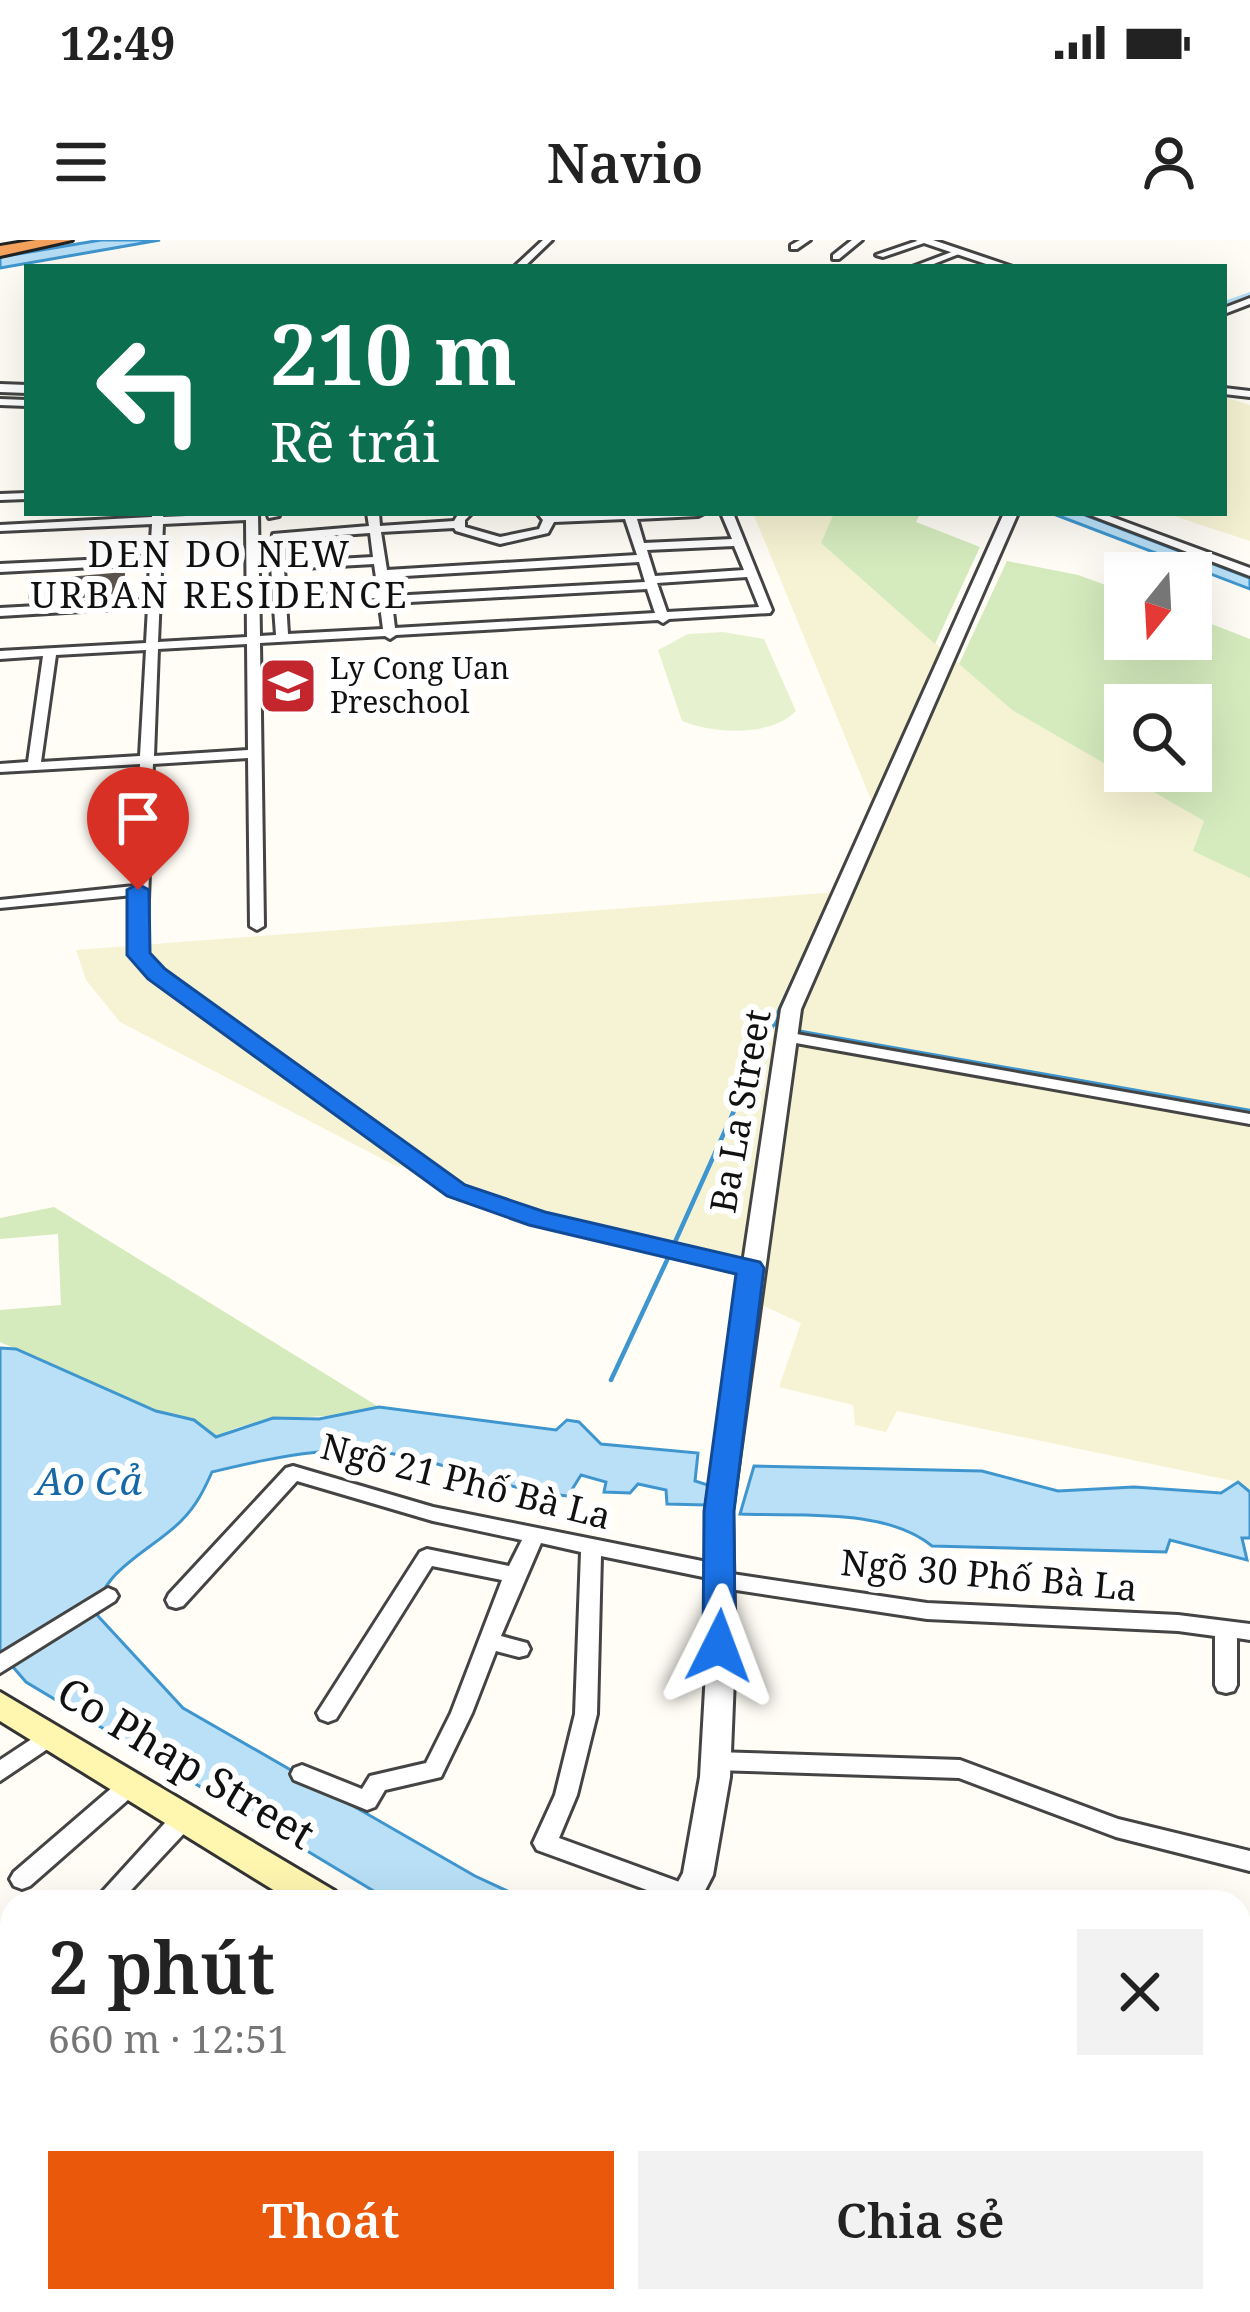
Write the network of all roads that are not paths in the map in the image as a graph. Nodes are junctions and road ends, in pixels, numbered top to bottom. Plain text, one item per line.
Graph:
1 (54, 240) edge
2 (64, 240) edge
3 (548, 240) edge
4 (806, 240) edge
5 (858, 240) edge
6 (924, 241) edge
7 (794, 247) dead end
8 (0, 250) edge
9 (960, 252) junction
10 (880, 255) dead end
11 (836, 256) dead end
12 (522, 264) edge
13 (926, 264) edge
14 (990, 264) edge
15 (205, 516) edge
16 (252, 516) edge
17 (373, 516) edge
18 (546, 516) edge
19 (631, 516) edge
20 (729, 516) edge
21 (1010, 516) edge
22 (1099, 516) edge
23 (158, 517) edge
24 (462, 519) edge
25 (0, 528) edge
26 (374, 529) junction
27 (507, 541) junction
28 (741, 542) junction
29 (642, 553) junction
30 (156, 560) junction
31 (277, 566) junction
32 (512, 566) junction
33 (380, 567) junction
34 (0, 568) edge
35 (1250, 572) edge
36 (753, 573) junction
37 (651, 582) junction
38 (518, 592) junction
39 (384, 597) junction
40 (279, 599) junction
41 (153, 603) junction
42 (0, 612) edge
43 (662, 616) junction
44 (525, 624) junction
45 (389, 631) junction
46 (281, 637) junction
47 (254, 639) junction
48 (151, 646) junction
49 (50, 652) junction
50 (0, 655) edge
51 (256, 754) junction
52 (145, 759) junction
53 (34, 766) junction
54 (0, 768) edge
55 (138, 890) junction
56 (0, 904) edge
57 (257, 926) dead end
58 (785, 1036) junction
59 (1250, 1119) edge
60 (750, 1268) junction
61 (535, 1535) junction
62 (591, 1546) junction
63 (514, 1575) junction
64 (722, 1576) junction
65 (108, 1596) dead end
66 (176, 1600) dead end
67 (1226, 1629) junction
68 (1250, 1633) edge
69 (489, 1641) junction
70 (519, 1649) dead end
71 (0, 1665) edge
72 (1226, 1685) dead end
73 (0, 1705) edge
74 (328, 1713) dead end
75 (50, 1736) junction
76 (715, 1760) junction
77 (0, 1772) edge
78 (302, 1774) dead end
79 (129, 1786) junction
80 (182, 1820) junction
81 (1250, 1861) edge
82 (22, 1879) dead end
83 (117, 1890) edge
84 (292, 1890) edge
85 (667, 1890) edge
86 (696, 1890) edge

1 - 8 highway
2 - 8 highway
3 - 12 street
4 - 7 street
5 - 11 street
6 - 9 street
6 - 10 street
9 - 13 street
9 - 14 street
15 - 23 street
16 - 47 street
17 - 26 street
18 - 27 street
19 - 29 street
20 - 28 street
21 - 58 street, Ba La Street
22 - 35 street
23 - 25 street
23 - 30 street
24 - 26 street
24 - 27 street
26 - 31 street
26 - 33 street
27 - 32 street
28 - 29 street
28 - 36 street
29 - 32 street
29 - 37 street
30 - 34 street
30 - 41 street
31 - 33 street
31 - 40 street
32 - 33 street
32 - 38 street
33 - 39 street
36 - 37 street
36 - 43 street
37 - 38 street
37 - 43 street
38 - 39 street
38 - 44 street
39 - 40 street
39 - 45 street
40 - 46 street
41 - 42 street
41 - 48 street
43 - 44 street
44 - 45 street
45 - 46 street
46 - 47 street
47 - 48 street
47 - 51 street
48 - 49 street
48 - 52 street
49 - 50 street
49 - 53 street
51 - 52 street
51 - 57 street
52 - 53 street
52 - 55 street
53 - 54 street
55 - 56 street
55 - 60 street
58 - 59 street
58 - 60 street, Ba La Street
60 - 64 street, Ba La Street
61 - 62 street, Ngõ 21 Phố Bà La
61 - 63 street
61 - 66 street, Ngõ 21 Phố Bà La
62 - 64 street, Ngõ 21 Phố Bà La
62 - 85 street
63 - 69 street
63 - 74 street
64 - 67 street, Ngõ 30 Phố Bà La
64 - 76 street, Ba La Street
65 - 71 street
67 - 68 street, Ngõ 30 Phố Bà La
67 - 72 street
69 - 70 street
69 - 78 street
73 - 75 main road, Co Phap Street
75 - 77 street
75 - 79 main road, Co Phap Street
76 - 81 street
76 - 86 street, Ba La Street
79 - 80 main road, Co Phap Street
79 - 82 street
80 - 83 street
80 - 84 main road, Co Phap Street

